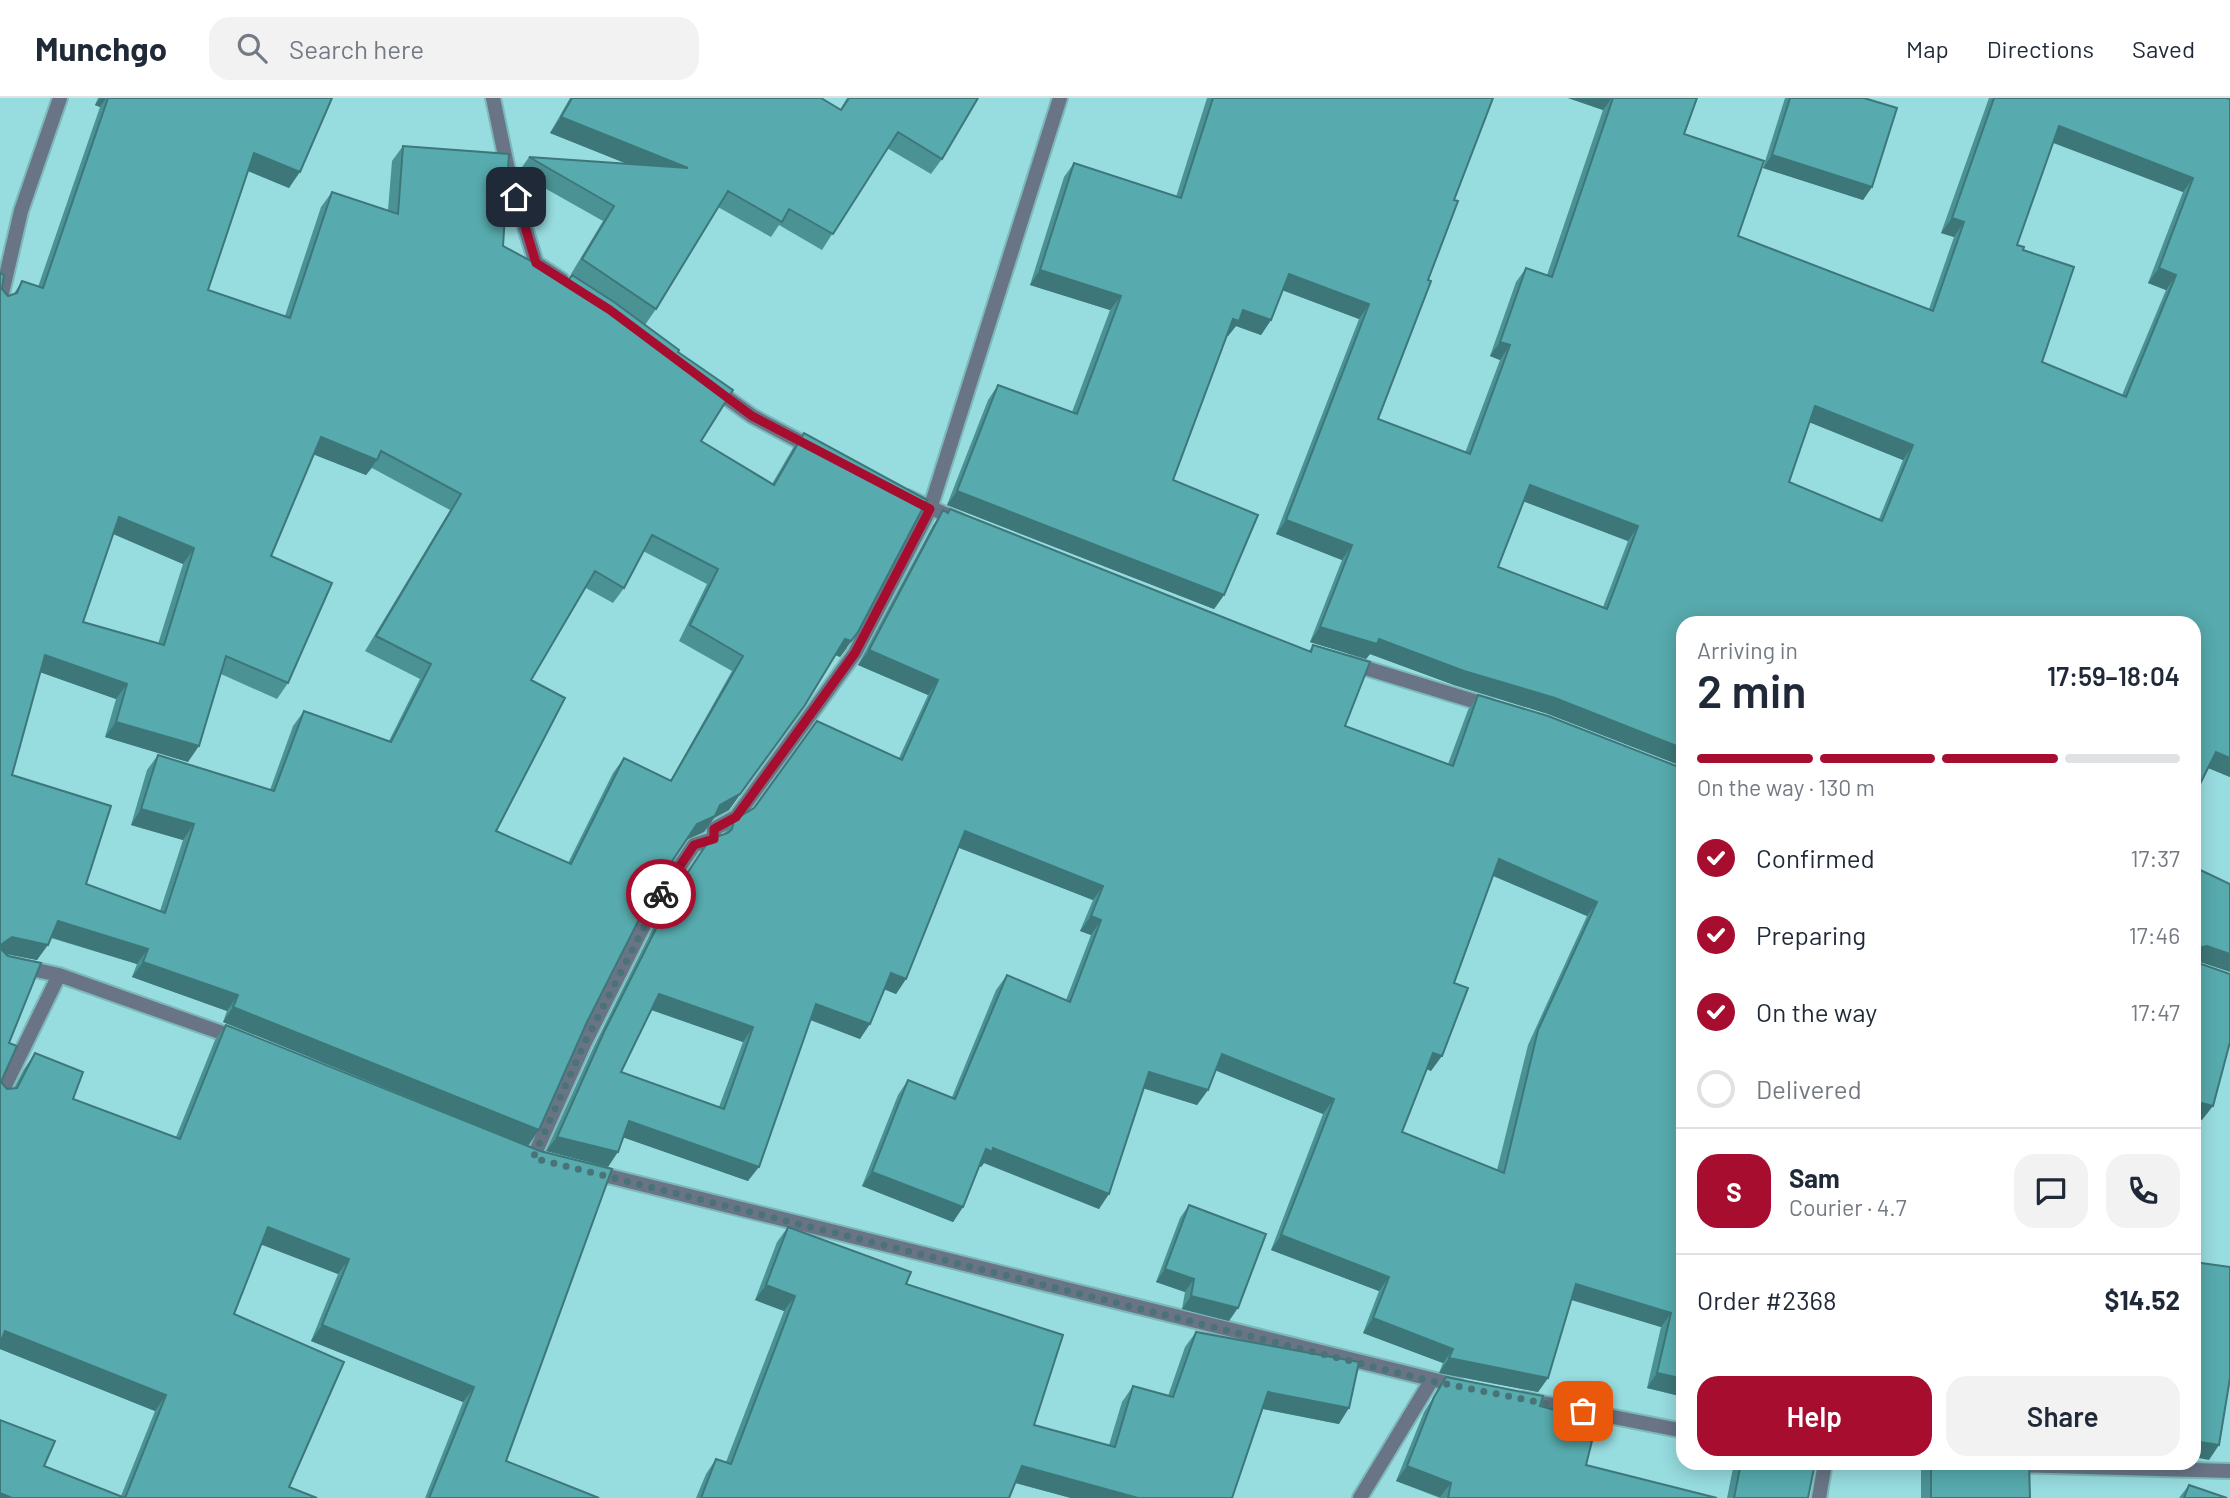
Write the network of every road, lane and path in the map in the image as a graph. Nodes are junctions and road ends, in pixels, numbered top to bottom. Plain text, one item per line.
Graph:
1 (60, 98) edge
2 (493, 98) edge
3 (1060, 98) edge
4 (578, 290) edge
5 (0, 302) edge
6 (697, 375) edge
7 (824, 453) edge
8 (895, 491) edge
9 (930, 509) junction
10 (968, 524) edge
11 (1336, 659) edge
12 (1502, 710) edge
13 (0, 962) edge
14 (59, 975) junction
15 (253, 1044) edge
16 (0, 1096) edge
17 (534, 1157) edge
18 (574, 1168) edge
19 (1431, 1381) junction
20 (1471, 1389) edge
21 (1511, 1396) edge
22 (1676, 1429) edge
23 (1824, 1470) edge
24 (2190, 1470) edge
25 (2230, 1471) edge
26 (1360, 1498) edge
27 (1819, 1498) edge

1 - 5 street
2 - 4 street
3 - 9 street
6 - 7 street
8 - 9 street
9 - 10 street
9 - 17 street
11 - 12 street
13 - 14 street
14 - 15 street
14 - 16 street
18 - 19 street
19 - 20 street
19 - 26 street
21 - 22 street
23 - 27 street
24 - 25 street

